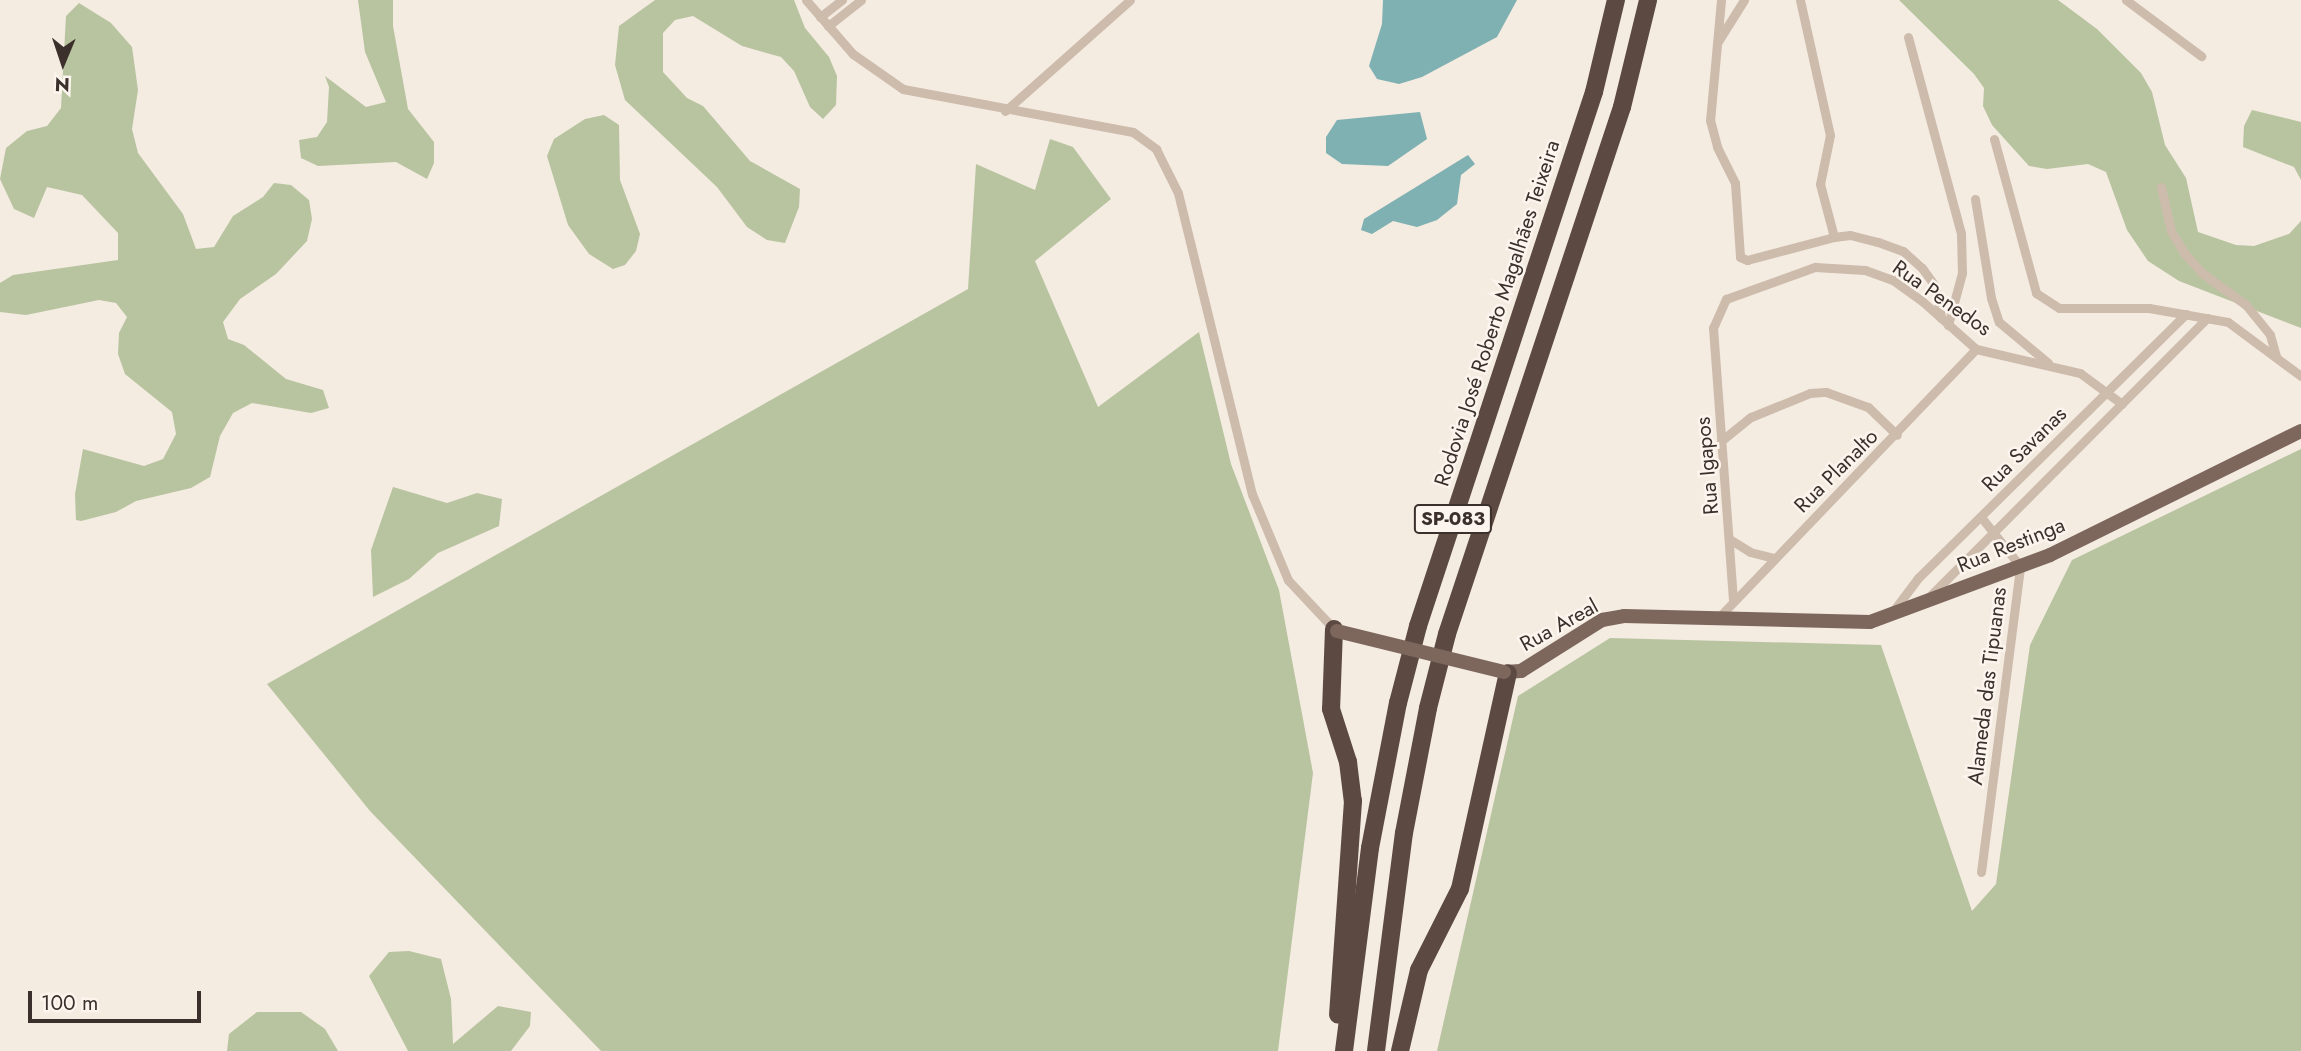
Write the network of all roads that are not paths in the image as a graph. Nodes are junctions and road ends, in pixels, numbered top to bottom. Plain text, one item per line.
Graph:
1 (806, 0) edge
2 (842, 0) edge
3 (861, 0) edge
4 (1130, 0) edge
5 (1616, 0) edge
6 (1648, 0) edge
7 (1721, 0) edge
8 (1744, 0) edge
9 (1800, 0) edge
10 (2126, 0) edge
11 (820, 17) junction
12 (828, 26) junction
13 (1908, 37) dead end
14 (1715, 46) junction
15 (2201, 56) dead end
16 (1005, 111) junction
17 (1994, 139) dead end
18 (2161, 187) dead end
19 (1975, 199) dead end
20 (1833, 237) junction
21 (2186, 314) junction
22 (2207, 318) junction
23 (1944, 321) junction
24 (1713, 328) joint
25 (1976, 349) junction
26 (2276, 358) junction
27 (2049, 364) junction
28 (2301, 376) edge
29 (2108, 389) junction
30 (2122, 404) junction
31 (2301, 431) edge
32 (1897, 435) junction
33 (1721, 441) junction
34 (1981, 517) junction
35 (1995, 534) junction
36 (1731, 540) junction
37 (1774, 558) junction
38 (2020, 566) junction
39 (1733, 600) junction
40 (1920, 606) junction
41 (1891, 614) junction
42 (1719, 617) junction
43 (1336, 630) junction
44 (1506, 673) junction
45 (1981, 872) dead end
46 (1336, 1051) edge
47 (1344, 1051) edge
48 (1376, 1051) edge
49 (1400, 1051) edge

1 - 11 street
2 - 11 street
3 - 12 street
4 - 16 street
5 - 47 highway, Rodovia José Roberto Magalhães Teixeira / SP-083
6 - 48 highway, SP-083
7 - 14 street
8 - 14 street
9 - 20 street
10 - 15 street
11 - 12 street
12 - 16 street
13 - 23 street
14 - 20 street
16 - 43 street
17 - 21 street
18 - 26 street
19 - 27 street
20 - 23 street
21 - 22 street
21 - 29 street, Rua Savanas
22 - 26 street
22 - 30 street, Rua Savanas
23 - 24 street, Rua Penedos
23 - 25 street, Rua Penedos
24 - 33 street, Rua Igapos
25 - 27 street, Rua Penedos
25 - 32 street, Rua Planalto
26 - 28 street
27 - 29 street, Rua Penedos
29 - 30 street, Rua Penedos
29 - 34 street, Rua Savanas
30 - 35 street, Rua Savanas
31 - 38 main road, Rua Restinga
32 - 33 street
32 - 37 street, Rua Planalto
33 - 36 street, Rua Igapos
34 - 35 street, Alameda das Tipuanas
34 - 41 street, Rua Savanas
35 - 38 street, Alameda das Tipuanas
35 - 40 street, Rua Savanas
36 - 37 street
36 - 39 street, Rua Igapos
37 - 39 street, Rua Planalto
38 - 40 main road, Rua Restinga
38 - 45 street, Alameda das Tipuanas
39 - 42 street, Rua Planalto
40 - 41 main road, Rua Restinga
41 - 42 main road, Rua Restinga
42 - 44 main road, Rua Areal
43 - 44 main road, bridge
43 - 46 highway
44 - 49 highway

